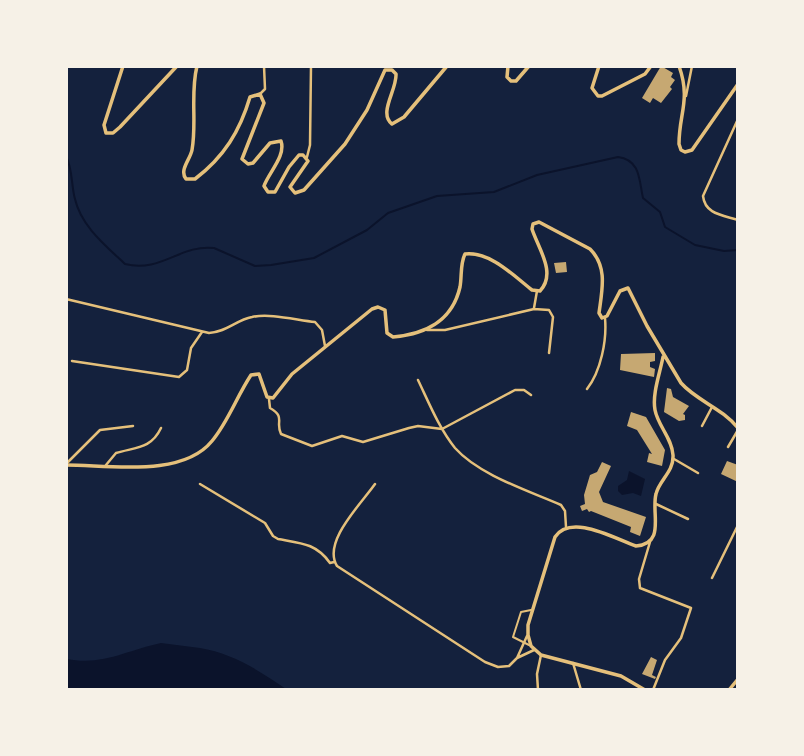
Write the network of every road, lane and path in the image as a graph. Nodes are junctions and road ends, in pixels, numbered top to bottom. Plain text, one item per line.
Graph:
1 (123, 66) edge
2 (177, 66) edge
3 (197, 66) edge
4 (264, 66) edge
5 (311, 66) edge
6 (447, 66) edge
7 (508, 66) edge
8 (529, 66) edge
9 (599, 66) edge
10 (651, 66) edge
11 (679, 66) edge
12 (692, 66) edge
13 (395, 69) edge
14 (737, 84) edge
15 (260, 94) junction
16 (686, 96) junction
17 (737, 120) edge
18 (306, 157) junction
19 (737, 220) edge
20 (537, 291) junction
21 (66, 299) edge
22 (534, 309) junction
23 (605, 318) junction
24 (427, 330) junction
25 (202, 332) junction
26 (325, 347) junction
27 (549, 353) dead end
28 (664, 355) junction
29 (72, 361) dead end
30 (418, 380) dead end
31 (587, 389) dead end
32 (531, 395) dead end
33 (269, 399) junction
34 (713, 405) junction
35 (133, 426) dead end
36 (702, 426) dead end
37 (161, 428) dead end
38 (442, 429) junction
39 (737, 429) edge
40 (728, 447) dead end
41 (673, 459) junction
42 (66, 465) edge
43 (106, 465) junction
44 (698, 473) dead end
45 (200, 484) dead end
46 (375, 484) dead end
47 (655, 504) junction
48 (688, 519) dead end
49 (737, 525) edge
50 (566, 527) junction
51 (650, 542) junction
52 (335, 562) junction
53 (712, 578) dead end
54 (532, 610) junction
55 (528, 635) junction
56 (524, 642) junction
57 (533, 648) junction
58 (541, 655) junction
59 (517, 658) junction
60 (573, 663) junction
61 (737, 679) edge
62 (538, 690) edge
63 (581, 690) edge
64 (645, 690) edge
65 (653, 690) edge
66 (729, 690) edge

1 - 2 street
3 - 15 street
4 - 15 street
5 - 18 street
6 - 13 street
7 - 8 street
9 - 10 street
11 - 16 street
12 - 16 street
13 - 18 street
14 - 16 street
15 - 18 street
17 - 19 street
20 - 22 street
20 - 23 street
20 - 24 street
21 - 25 street
22 - 24 street
22 - 27 street
23 - 28 street
23 - 31 street
24 - 26 street
25 - 26 street
25 - 29 street
26 - 33 street
28 - 34 street
28 - 41 street
30 - 38 street
32 - 38 street
33 - 38 street
33 - 43 street
34 - 36 street
34 - 39 street
35 - 42 street
37 - 43 street
38 - 50 street
39 - 40 street
41 - 44 street
41 - 47 street
42 - 43 street
45 - 52 street
46 - 52 street
47 - 48 street
47 - 51 street
49 - 53 street
50 - 51 street
50 - 54 street
51 - 65 street
52 - 59 street
54 - 55 street
54 - 56 lane
55 - 56 street
55 - 57 street
56 - 57 lane
56 - 59 street
57 - 58 street
57 - 59 street
58 - 60 street
58 - 62 street
60 - 63 street
60 - 64 street
61 - 66 street

